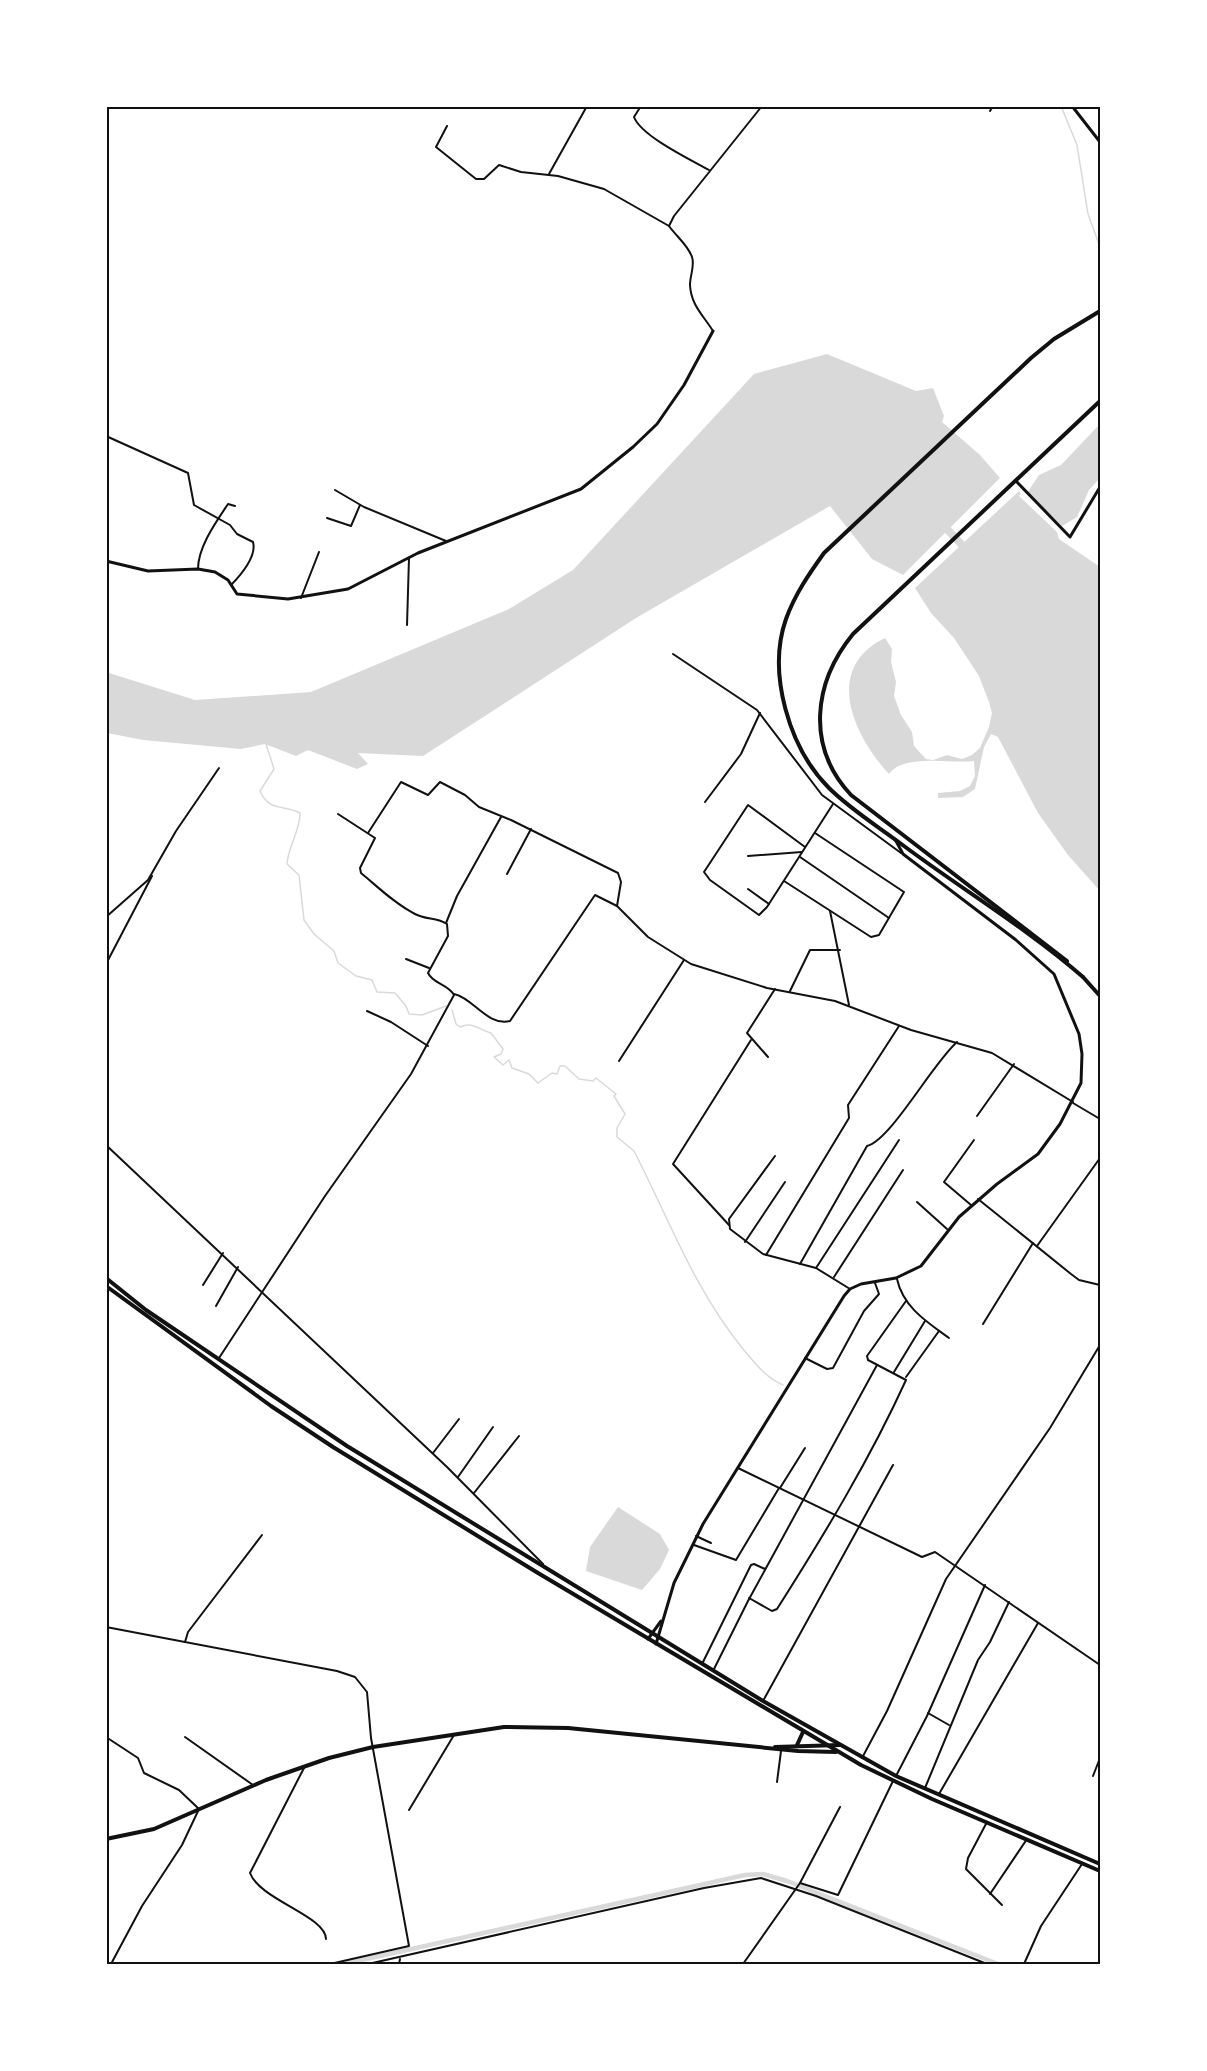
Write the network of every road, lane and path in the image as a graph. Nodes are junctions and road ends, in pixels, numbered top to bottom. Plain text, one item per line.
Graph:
1 (587, 106) edge
2 (641, 106) edge
3 (762, 106) edge
4 (993, 106) edge
5 (1072, 106) edge
6 (990, 111) dead end
7 (447, 126) dead end
8 (1101, 142) edge
9 (710, 171) junction
10 (549, 174) junction
11 (669, 226) junction
12 (1101, 311) edge
13 (713, 331) joint
14 (1101, 401) edge
15 (106, 436) edge
16 (1014, 483) junction
17 (1101, 487) edge
18 (335, 490) dead end
19 (360, 505) junction
20 (235, 506) dead end
21 (327, 518) dead end
22 (219, 519) junction
23 (448, 542) junction
24 (319, 552) dead end
25 (409, 558) junction
26 (106, 561) edge
27 (198, 569) junction
28 (231, 585) junction
29 (301, 598) junction
30 (406, 625) dead end
31 (673, 654) dead end
32 (760, 713) junction
33 (219, 768) dead end
34 (705, 802) dead end
35 (832, 804) junction
36 (338, 814) dead end
37 (501, 817) junction
38 (531, 830) junction
39 (368, 833) junction
40 (815, 833) junction
41 (896, 841) junction
42 (805, 847) junction
43 (802, 852) junction
44 (903, 854) junction
45 (748, 856) dead end
46 (799, 856) junction
47 (154, 871) junction
48 (507, 874) dead end
49 (784, 881) junction
50 (748, 889) dead end
51 (769, 904) junction
52 (617, 906) junction
53 (830, 910) junction
54 (106, 917) edge
55 (889, 918) junction
56 (446, 923) junction
57 (840, 950) junction
58 (406, 959) dead end
59 (684, 960) junction
60 (106, 964) edge
61 (429, 968) junction
62 (1083, 977) junction
63 (776, 989) junction
64 (790, 992) junction
65 (454, 994) junction
66 (1101, 996) edge
67 (849, 1006) junction
68 (367, 1011) dead end
69 (899, 1026) junction
70 (751, 1040) junction
71 (957, 1042) junction
72 (428, 1046) junction
73 (768, 1057) dead end
74 (619, 1060) dead end
75 (1014, 1064) junction
76 (1073, 1102) junction
77 (977, 1116) dead end
78 (1101, 1119) edge
79 (899, 1140) dead end
80 (974, 1140) dead end
81 (106, 1144) edge
82 (775, 1156) dead end
83 (1101, 1158) edge
84 (903, 1170) dead end
85 (785, 1182) dead end
86 (974, 1196) dead end
87 (977, 1200) junction
88 (917, 1202) dead end
89 (971, 1205) junction
90 (729, 1224) junction
91 (947, 1229) junction
92 (745, 1242) junction
93 (1033, 1243) junction
94 (1037, 1246) junction
95 (223, 1253) junction
96 (766, 1255) junction
97 (800, 1264) junction
98 (238, 1267) junction
99 (816, 1268) junction
100 (834, 1277) junction
101 (106, 1278) edge
102 (896, 1278) junction
103 (875, 1283) junction
104 (203, 1285) dead end
105 (1101, 1285) edge
106 (106, 1286) edge
107 (850, 1289) junction
108 (262, 1290) junction
109 (906, 1301) junction
110 (216, 1306) dead end
111 (925, 1322) junction
112 (983, 1324) dead end
113 (939, 1330) junction
114 (949, 1338) dead end
115 (1101, 1345) edge
116 (805, 1358) junction
117 (218, 1360) junction
118 (877, 1365) junction
119 (894, 1372) junction
120 (906, 1378) junction
121 (459, 1419) dead end
122 (493, 1426) dead end
123 (519, 1436) dead end
124 (805, 1448) dead end
125 (433, 1453) junction
126 (893, 1465) dead end
127 (738, 1468) junction
128 (458, 1477) junction
129 (779, 1488) junction
130 (474, 1493) junction
131 (804, 1500) junction
132 (834, 1514) junction
133 (861, 1526) junction
134 (262, 1535) dead end
135 (696, 1536) junction
136 (711, 1543) dead end
137 (693, 1545) junction
138 (957, 1564) junction
139 (549, 1570) junction
140 (766, 1570) junction
141 (986, 1586) junction
142 (749, 1598) junction
143 (1009, 1602) junction
144 (663, 1620) junction
145 (1038, 1623) junction
146 (106, 1627) edge
147 (651, 1632) junction
148 (660, 1637) junction
149 (648, 1639) junction
150 (185, 1642) junction
151 (656, 1644) junction
152 (702, 1664) junction
153 (1101, 1665) edge
154 (713, 1671) junction
155 (763, 1701) junction
156 (928, 1713) junction
157 (950, 1726) junction
158 (803, 1732) junction
159 (454, 1735) junction
160 (106, 1737) edge
161 (185, 1737) dead end
162 (840, 1745) junction
163 (797, 1746) junction
164 (373, 1747) junction
165 (782, 1747) junction
166 (829, 1747) junction
167 (850, 1751) junction
168 (839, 1752) junction
169 (862, 1758) junction
170 (1101, 1758) edge
171 (306, 1764) junction
172 (897, 1776) junction
173 (1093, 1776) dead end
174 (894, 1781) junction
175 (777, 1782) dead end
176 (253, 1785) junction
177 (925, 1788) junction
178 (939, 1794) junction
179 (840, 1808) dead end
180 (199, 1809) junction
181 (409, 1810) dead end
182 (987, 1822) junction
183 (106, 1839) edge
184 (1027, 1839) junction
185 (1083, 1863) junction
186 (1101, 1863) edge
187 (1101, 1870) edge
188 (800, 1883) junction
189 (796, 1889) junction
190 (989, 1895) junction
191 (1002, 1905) dead end
192 (326, 1940) dead end
193 (378, 1955) junction
194 (400, 1959) junction
195 (379, 1962) junction
196 (330, 1964) edge
197 (111, 1965) edge
198 (368, 1965) edge
199 (399, 1965) edge
200 (743, 1965) edge
201 (987, 1965) edge
202 (1024, 1965) edge

1 - 10 street
2 - 9 street
3 - 9 street
4 - 6 street
5 - 8 main road
7 - 10 street
9 - 11 street
10 - 11 street
11 - 13 street
12 - 41 highway
13 - 23 main road
14 - 16 highway
15 - 22 street
16 - 17 main road
16 - 62 highway
18 - 19 street
19 - 21 street
19 - 23 street
20 - 22 street
22 - 27 street
22 - 28 street
23 - 25 main road
24 - 29 street
25 - 29 main road
25 - 30 street
26 - 27 main road
27 - 28 main road
28 - 29 main road
31 - 32 street
32 - 34 street
32 - 35 street
33 - 47 street
35 - 40 street
35 - 44 street
36 - 39 street
37 - 38 street
37 - 39 street
37 - 56 street
38 - 48 street
38 - 52 street
39 - 56 street
40 - 42 street
40 - 55 street
41 - 44 main road
41 - 62 highway
42 - 43 street
42 - 51 street
43 - 45 street
43 - 46 street
44 - 76 main road
46 - 49 street
46 - 55 street
47 - 54 street
47 - 60 street
49 - 51 street
49 - 53 street
50 - 51 street
52 - 59 street
52 - 65 street
53 - 55 street
53 - 57 street
56 - 61 street
57 - 64 street
57 - 67 street
58 - 61 street
59 - 63 street
59 - 74 street
61 - 65 street
62 - 66 highway
63 - 64 street
63 - 70 street
64 - 67 street
65 - 72 street
67 - 69 street
68 - 72 street
69 - 71 street
69 - 96 street
70 - 73 street
70 - 90 street
71 - 75 street
71 - 97 street
72 - 108 street
75 - 76 street
75 - 77 street
76 - 78 street
76 - 87 main road
79 - 99 street
80 - 89 street
81 - 95 street
82 - 90 street
83 - 94 street
84 - 100 street
85 - 92 street
86 - 87 street
87 - 89 main road
87 - 93 street
88 - 91 street
89 - 91 main road
90 - 92 street
91 - 102 main road
92 - 96 street
93 - 94 street
93 - 112 street
94 - 105 street
95 - 98 street
95 - 104 street
96 - 97 street
97 - 99 street
98 - 108 street
98 - 110 street
99 - 100 street
100 - 107 street
101 - 117 highway
102 - 103 main road
102 - 109 street
103 - 107 main road
103 - 116 street
106 - 149 highway
107 - 116 main road
108 - 117 street
108 - 125 street
109 - 111 street
109 - 118 street
111 - 113 street
111 - 119 street
113 - 114 street
113 - 120 street
115 - 138 street
116 - 127 main road
117 - 139 highway
118 - 119 street
118 - 131 street
119 - 120 street
120 - 132 street
121 - 125 street
122 - 128 street
123 - 130 street
124 - 129 street
125 - 128 street
126 - 133 street
127 - 129 street
127 - 135 main road
128 - 130 street
129 - 131 street
129 - 137 street
130 - 139 street
131 - 132 street
131 - 140 street
132 - 133 street
132 - 142 street
133 - 138 street
133 - 155 street
134 - 150 street
135 - 136 street
135 - 137 main road
137 - 144 main road
138 - 141 street
138 - 169 street
139 - 147 highway
140 - 142 street
140 - 152 street
141 - 143 street
141 - 156 street
142 - 154 street
143 - 145 street
143 - 157 street
144 - 147 main road
144 - 148 main road
145 - 153 street
145 - 178 street
146 - 150 street
147 - 148 highway
147 - 149 main road
148 - 151 main road
148 - 152 highway
149 - 151 highway
150 - 164 street
151 - 158 highway
152 - 154 highway
154 - 155 highway
155 - 162 highway
156 - 157 street
156 - 172 street
157 - 177 street
158 - 163 highway
158 - 166 highway
159 - 164 highway
159 - 165 highway
159 - 181 street
160 - 180 street
161 - 176 street
162 - 166 highway
162 - 167 highway
163 - 165 highway
163 - 166 highway
164 - 171 highway
164 - 193 street
165 - 168 highway
165 - 175 street
166 - 168 highway
167 - 168 highway
167 - 169 highway
168 - 174 highway
169 - 172 highway
170 - 173 street
171 - 176 highway
171 - 192 street
172 - 177 highway
174 - 182 highway
174 - 188 street
176 - 180 highway
177 - 178 highway
178 - 186 highway
179 - 188 street
180 - 183 highway
180 - 197 street
182 - 184 highway
182 - 190 street
184 - 185 highway
184 - 190 street
185 - 187 highway
185 - 202 street
188 - 189 street
189 - 194 street
189 - 200 street
189 - 201 street
190 - 191 street
193 - 195 street
193 - 196 street
194 - 195 street
194 - 199 street
195 - 198 street

